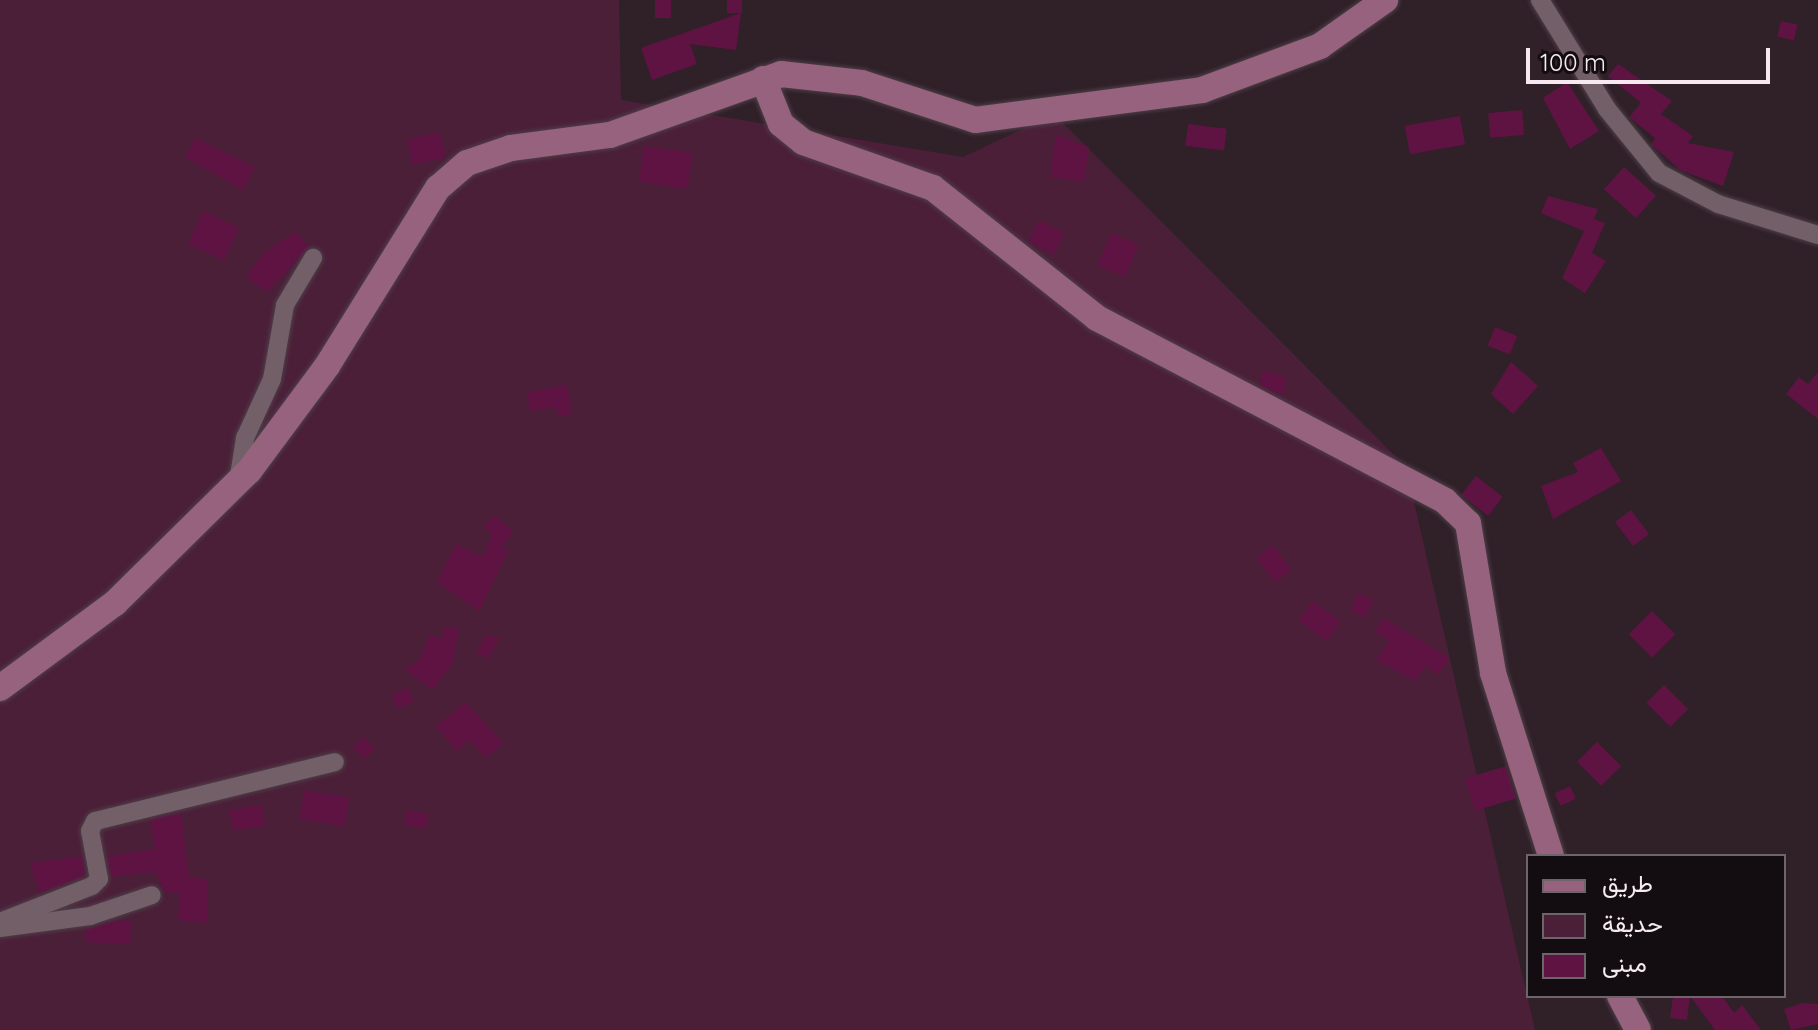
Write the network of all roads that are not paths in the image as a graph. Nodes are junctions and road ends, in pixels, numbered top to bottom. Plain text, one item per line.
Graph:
1 (1385, 0) edge
2 (1540, 0) edge
3 (763, 79) junction
4 (1818, 235) edge
5 (313, 258) dead end
6 (238, 482) junction
7 (0, 688) edge
8 (335, 762) dead end
9 (1550, 854) edge
10 (152, 895) dead end
11 (0, 925) edge
12 (1621, 998) edge
13 (1638, 1030) edge

1 - 3 main road
2 - 4 street
3 - 6 main road
3 - 9 main road
5 - 6 street
6 - 7 main road
8 - 11 street
10 - 11 street
12 - 13 main road

